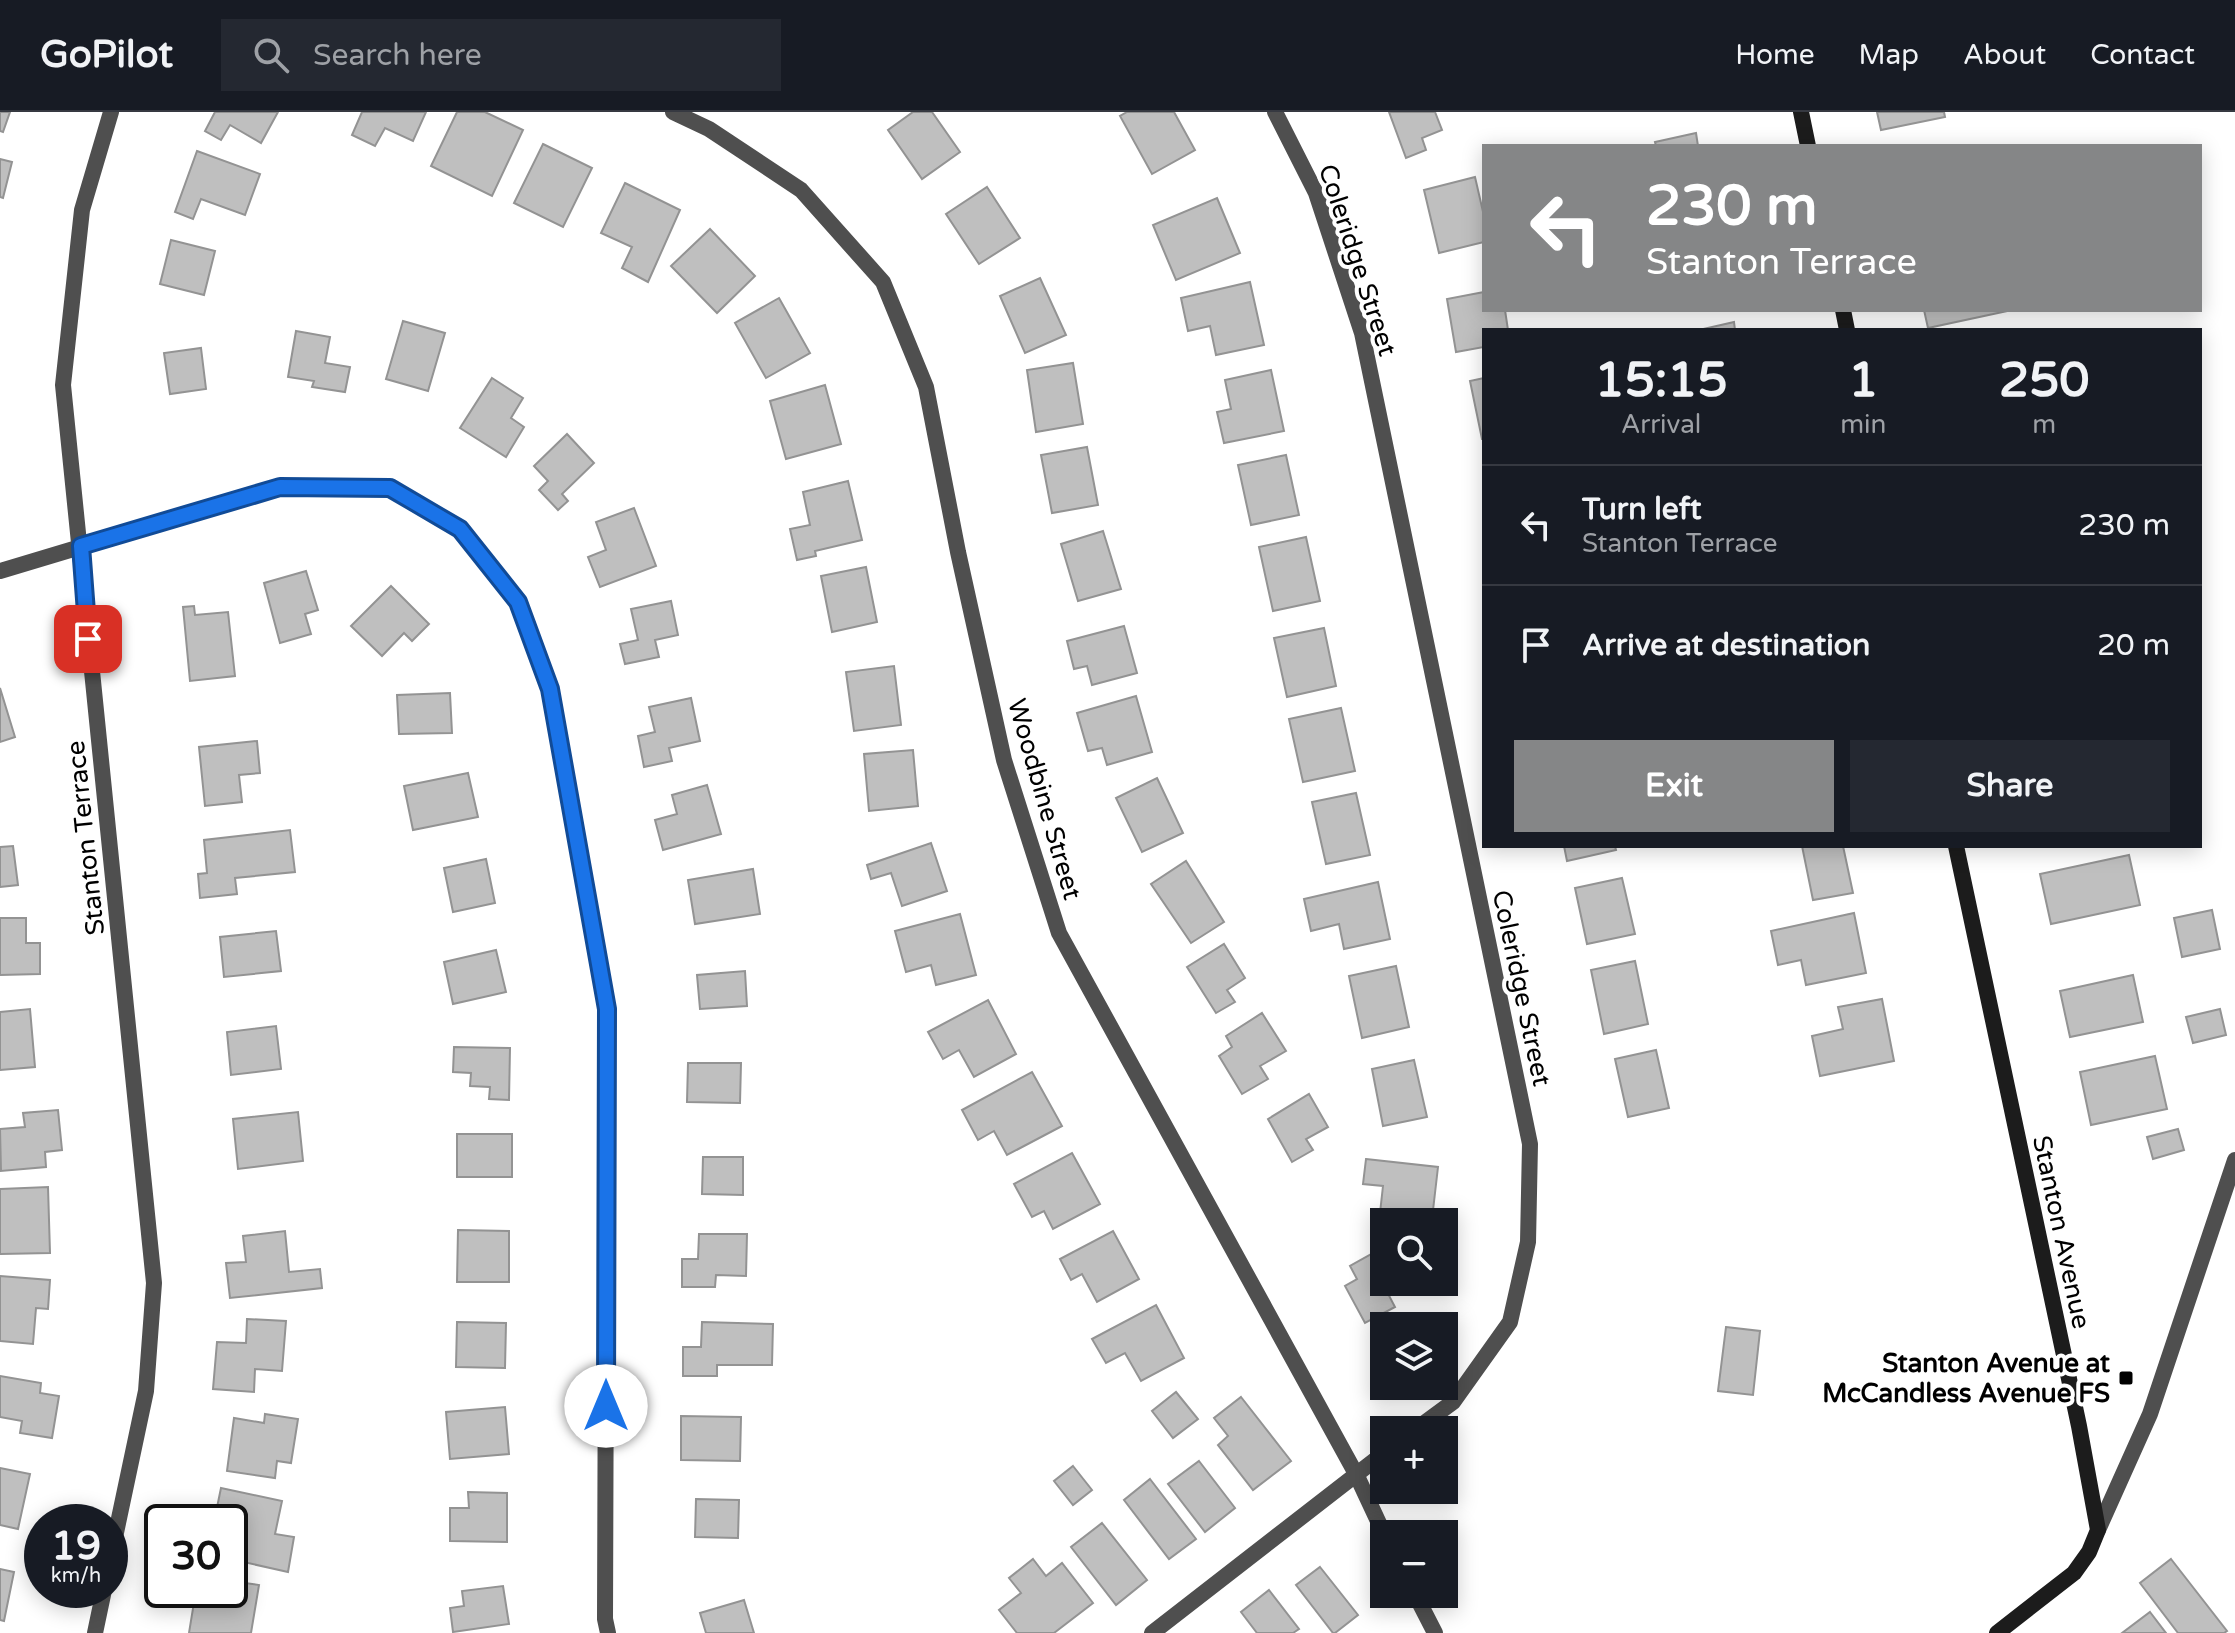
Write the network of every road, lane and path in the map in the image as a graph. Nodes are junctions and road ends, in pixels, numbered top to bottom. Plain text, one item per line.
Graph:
1 (111, 112) edge
2 (673, 112) edge
3 (1275, 112) edge
4 (1801, 112) edge
5 (1808, 144) edge
6 (81, 546) junction
7 (0, 571) edge
8 (1956, 848) edge
9 (2235, 1160) edge
10 (1434, 1416) edge
11 (1370, 1464) edge
12 (1356, 1474) junction
13 (122, 1504) edge
14 (1377, 1520) edge
15 (2098, 1530) junction
16 (100, 1608) edge
17 (1422, 1608) edge
18 (95, 1633) edge
19 (608, 1633) edge
20 (1152, 1633) edge
21 (1435, 1633) edge
22 (1997, 1633) edge

1 - 6 street, Stanton Terrace
2 - 12 street, Woodbine Street
3 - 10 street, Coleridge Street
4 - 5 street
6 - 7 street
6 - 13 street, Stanton Terrace
6 - 19 street
8 - 15 street, Stanton Avenue
9 - 15 street
11 - 12 street
12 - 14 street, Woodbine Street
12 - 20 street
15 - 22 street
16 - 18 street
17 - 21 street

